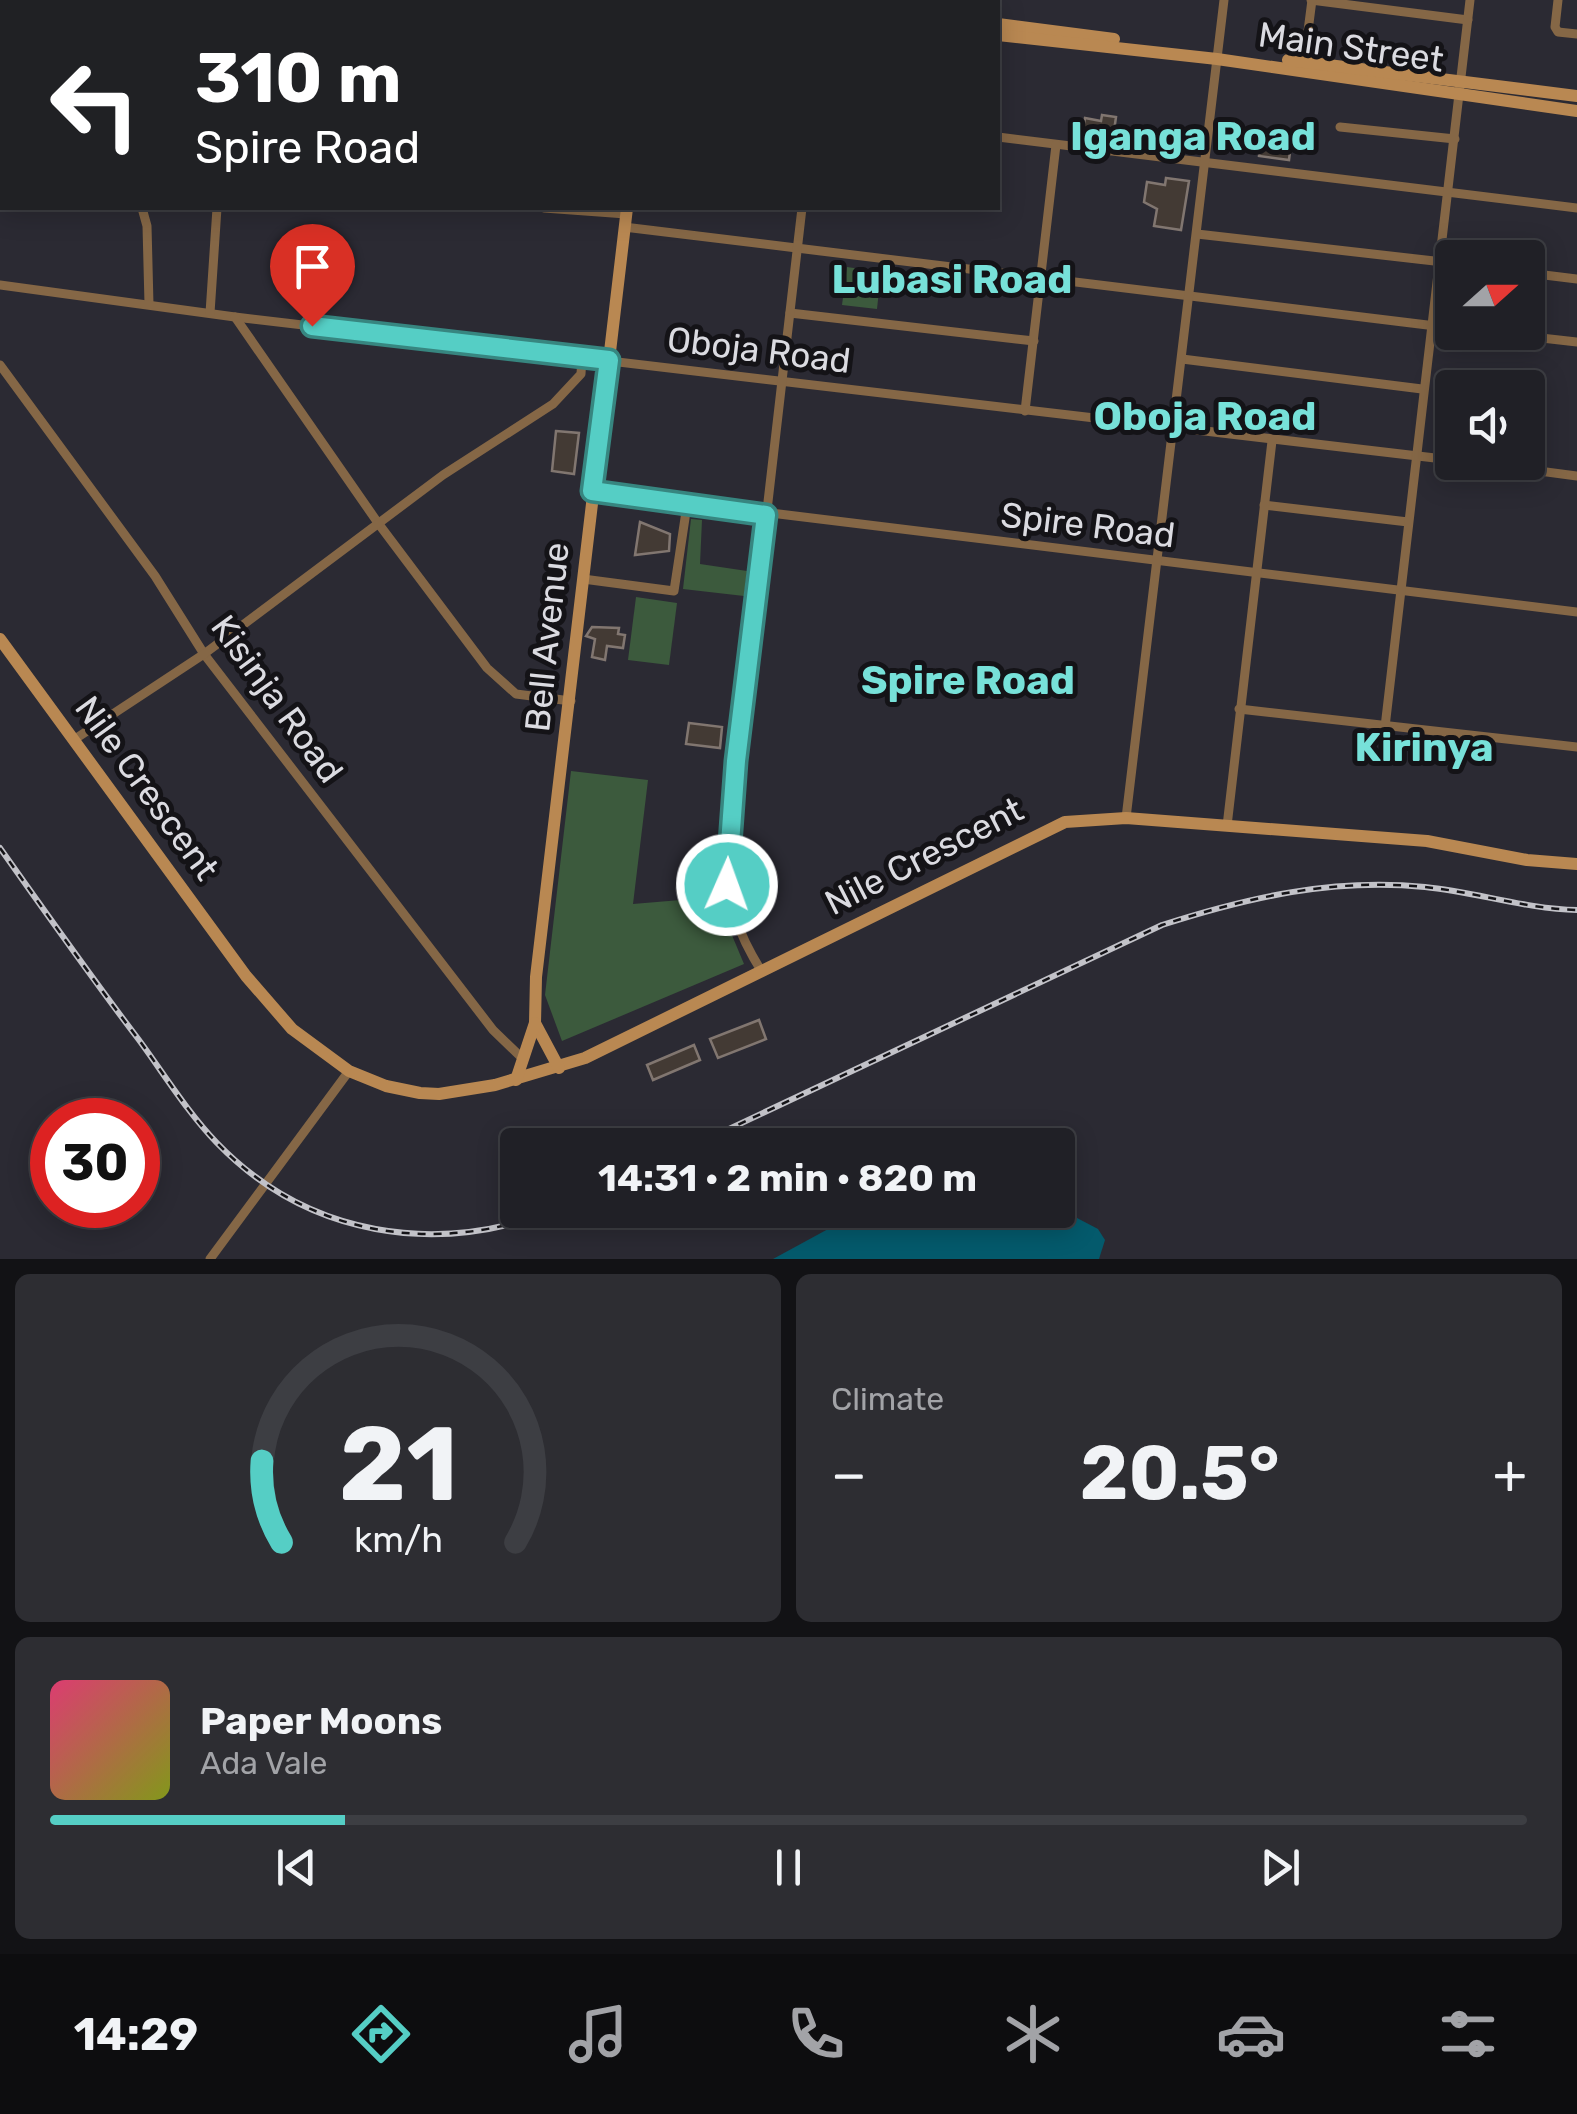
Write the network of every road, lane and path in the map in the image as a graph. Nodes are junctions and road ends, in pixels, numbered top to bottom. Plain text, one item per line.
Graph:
1 (1224, 0) edge
2 (1312, 0) edge
3 (1470, 0) edge
4 (1558, 0) edge
5 (1468, 20) junction
6 (1000, 24) edge
7 (1000, 34) edge
8 (1577, 34) edge
9 (1217, 55) junction
10 (1304, 62) junction
11 (1460, 86) junction
12 (1577, 96) edge
13 (1577, 111) edge
14 (1340, 126) dead end
15 (1000, 137) edge
16 (1455, 139) junction
17 (1056, 145) junction
18 (1205, 162) junction
19 (1449, 194) junction
20 (1577, 208) edge
21 (143, 210) edge
22 (217, 210) edge
23 (564, 210) edge
24 (802, 210) edge
25 (626, 216) edge
26 (1197, 234) junction
27 (1443, 240) edge
28 (797, 246) junction
29 (1435, 261) edge
30 (1545, 275) edge
31 (1041, 277) junction
32 (1577, 279) edge
33 (0, 285) edge
34 (1190, 296) junction
35 (1435, 298) edge
36 (149, 304) junction
37 (210, 313) junction
38 (790, 313) junction
39 (234, 318) junction
40 (1431, 326) junction
41 (1435, 326) edge
42 (1545, 338) edge
43 (1034, 340) junction
44 (1577, 342) edge
45 (582, 357) junction
46 (1182, 359) junction
47 (609, 360) junction
48 (0, 366) edge
49 (783, 380) junction
50 (1422, 389) junction
51 (1026, 410) junction
52 (1174, 430) junction
53 (1272, 441) junction
54 (1416, 456) junction
55 (1435, 458) edge
56 (1545, 472) edge
57 (1577, 476) edge
58 (592, 491) junction
59 (686, 505) junction
60 (1264, 505) junction
61 (766, 515) junction
62 (1408, 522) junction
63 (378, 523) junction
64 (1158, 562) junction
65 (1256, 572) junction
66 (583, 578) junction
67 (1400, 591) junction
68 (1577, 612) edge
69 (0, 638) edge
70 (204, 654) junction
71 (571, 701) junction
72 (1240, 709) junction
73 (1384, 727) junction
74 (76, 739) junction
75 (1577, 747) edge
76 (1126, 818) junction
77 (1227, 826) junction
78 (1577, 864) edge
79 (762, 972) junction
80 (536, 1023) junction
81 (521, 1057) junction
82 (559, 1068) junction
83 (349, 1071) junction
84 (516, 1080) junction
85 (210, 1259) edge

1 - 9 street
2 - 5 street
2 - 10 street
3 - 5 street
4 - 8 street
5 - 11 street
6 - 9 street, Main Street
7 - 9 street, Main Street
9 - 10 street, Main Street
9 - 11 street, Main Street
9 - 18 street
10 - 11 street, Main Street
11 - 12 street, Main Street
11 - 13 street, Main Street
11 - 16 street
14 - 16 street
15 - 17 street
16 - 19 street
17 - 18 street
17 - 31 street
18 - 19 street
18 - 26 street
19 - 20 street
19 - 27 street
21 - 36 street
22 - 37 street
23 - 25 street
24 - 28 street
25 - 28 street
25 - 47 street, Bell Avenue
26 - 29 street
26 - 34 street
28 - 31 street
28 - 38 street
30 - 32 street
31 - 34 street
31 - 43 street
33 - 36 street, Oboja Road
34 - 40 street
34 - 46 street
35 - 40 street
36 - 37 street, Oboja Road
37 - 39 street, Oboja Road
38 - 43 street
38 - 49 street
39 - 45 street, Oboja Road
39 - 63 street
40 - 41 street
40 - 50 street
42 - 44 street
43 - 51 street
45 - 47 street, Oboja Road
45 - 63 street
46 - 50 street
46 - 52 street
47 - 49 street, Oboja Road
47 - 58 street, Bell Avenue
48 - 70 street, Kisinja Road
49 - 51 street, Oboja Road
49 - 61 street
50 - 54 street
51 - 52 street, Oboja Road
52 - 53 street, Oboja Road
52 - 64 street
53 - 54 street, Oboja Road
53 - 60 street
54 - 55 street, Oboja Road
54 - 62 street
56 - 57 street
58 - 59 street, Spire Road
58 - 66 street, Bell Avenue
59 - 61 street, Spire Road
59 - 66 street
60 - 62 street
60 - 65 street
61 - 64 street, Spire Road
61 - 79 street
62 - 67 street
63 - 70 street
63 - 71 street
64 - 65 street, Spire Road
64 - 76 street
65 - 67 street, Spire Road
65 - 72 street
66 - 71 street, Bell Avenue
67 - 68 street, Spire Road
67 - 73 street
69 - 74 street, Nile Crescent
70 - 74 street
70 - 81 street, Kisinja Road
71 - 80 street, Bell Avenue
72 - 73 street
72 - 77 street
73 - 75 street
74 - 83 street, Nile Crescent
76 - 77 street, Nile Crescent
76 - 79 street, Nile Crescent
77 - 78 street, Nile Crescent
79 - 82 street, Nile Crescent
80 - 81 street
80 - 82 street, Bell Avenue
81 - 84 street
82 - 84 street, Nile Crescent
83 - 84 street, Nile Crescent
83 - 85 street

